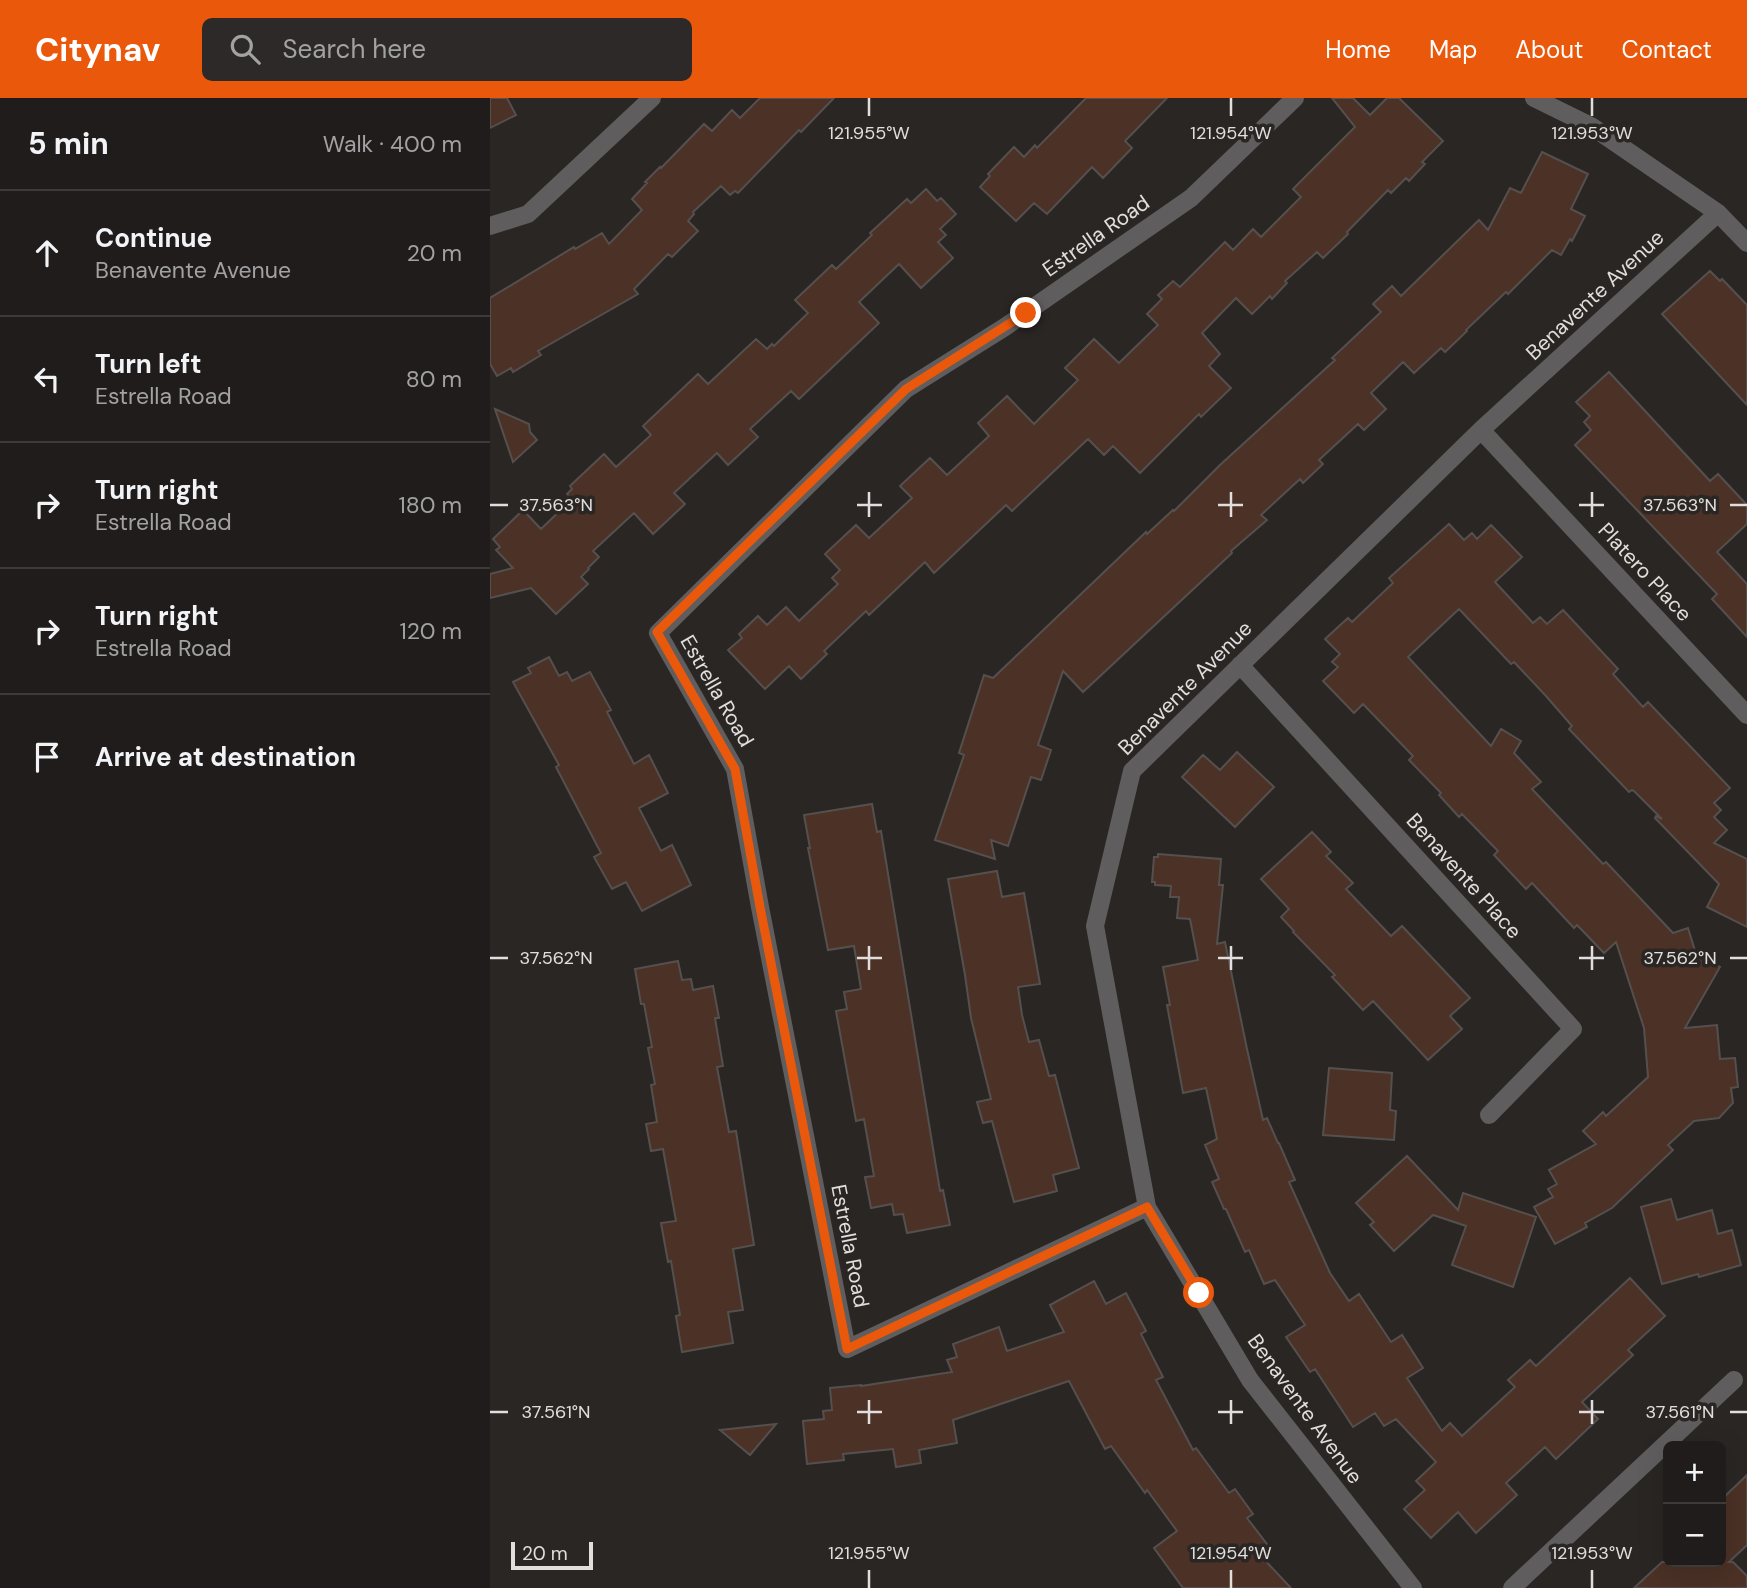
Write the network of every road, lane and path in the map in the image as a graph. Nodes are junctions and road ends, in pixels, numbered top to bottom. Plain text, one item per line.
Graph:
1 (652, 98) edge
2 (1295, 98) edge
3 (1534, 98) edge
4 (1718, 213) junction
5 (490, 226) edge
6 (1747, 243) edge
7 (1481, 430) junction
8 (1240, 665) junction
9 (1747, 715) edge
10 (1489, 1115) dead end
11 (1147, 1207) junction
12 (1734, 1380) dead end
13 (1413, 1588) edge
14 (1512, 1588) edge

1 - 5 street
2 - 11 street, Estrella Road
3 - 4 street
4 - 6 street
4 - 7 street, Benavente Avenue
7 - 8 street, Benavente Avenue
7 - 9 street, Platero Place
8 - 10 street, Benavente Place
8 - 11 street, Benavente Avenue
11 - 13 street, Benavente Avenue
12 - 14 street

